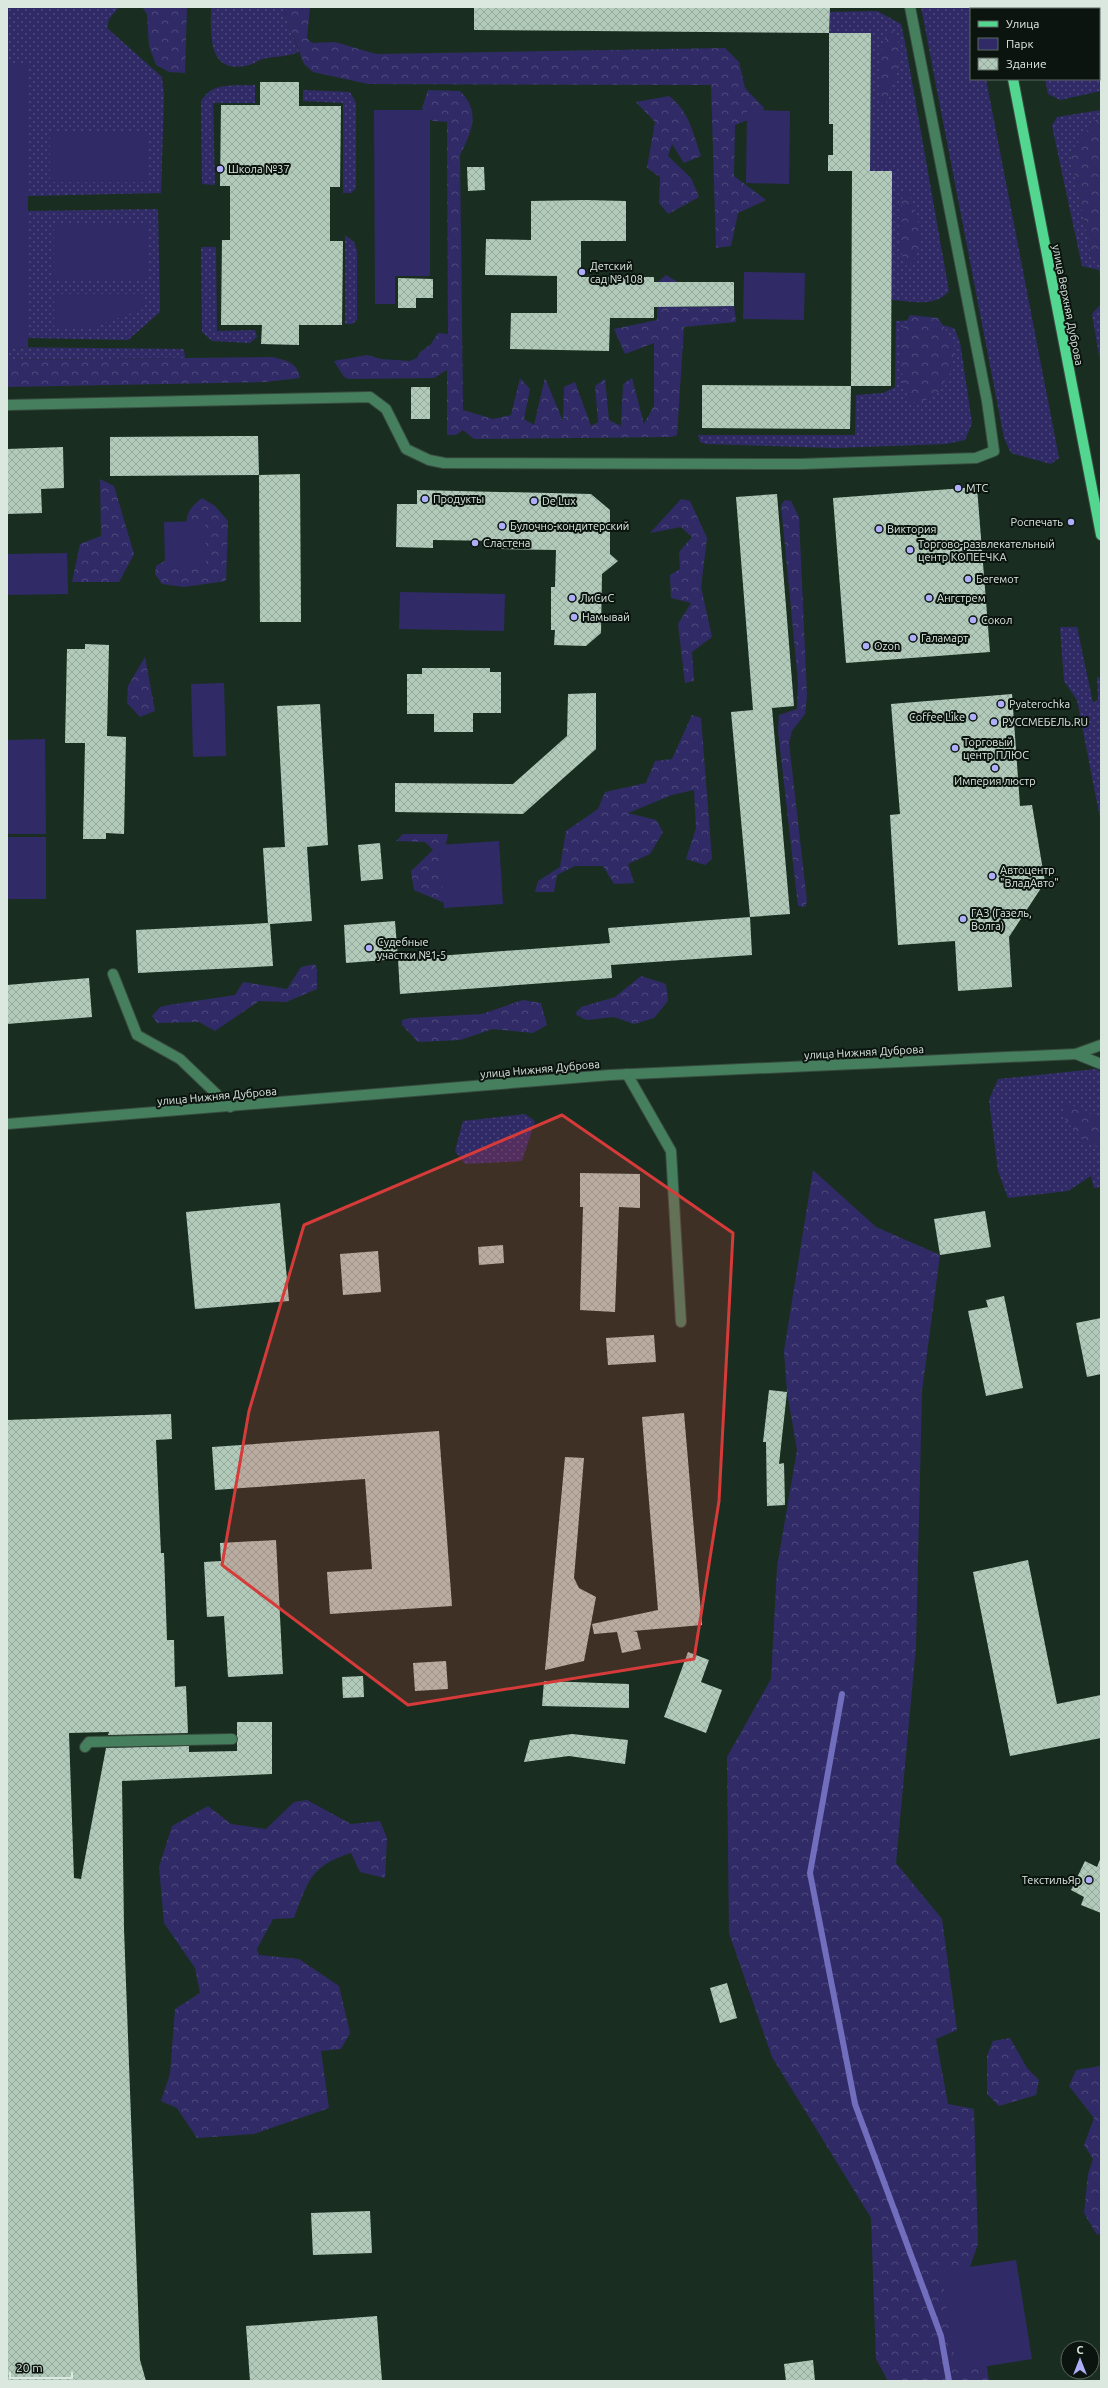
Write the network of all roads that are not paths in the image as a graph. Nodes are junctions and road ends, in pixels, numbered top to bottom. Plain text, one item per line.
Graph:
1 (910, 7) edge
2 (1013, 80) edge
3 (7, 405) edge
4 (1101, 535) edge
5 (113, 974) dead end
6 (1101, 1045) edge
7 (1076, 1054) junction
8 (1101, 1064) edge
9 (627, 1074) junction
10 (230, 1107) junction
11 (7, 1124) edge
12 (681, 1322) dead end
13 (232, 1739) dead end
14 (85, 1747) dead end

1 - 3 street
2 - 4 main road, улица Верхняя Дуброва
5 - 10 street
6 - 7 street, улица Нижняя Дуброва
7 - 8 street, улица Нижняя Дуброва
7 - 9 street, улица Нижняя Дуброва
9 - 10 street, улица Нижняя Дуброва
9 - 12 street
10 - 11 street, улица Нижняя Дуброва
13 - 14 street

